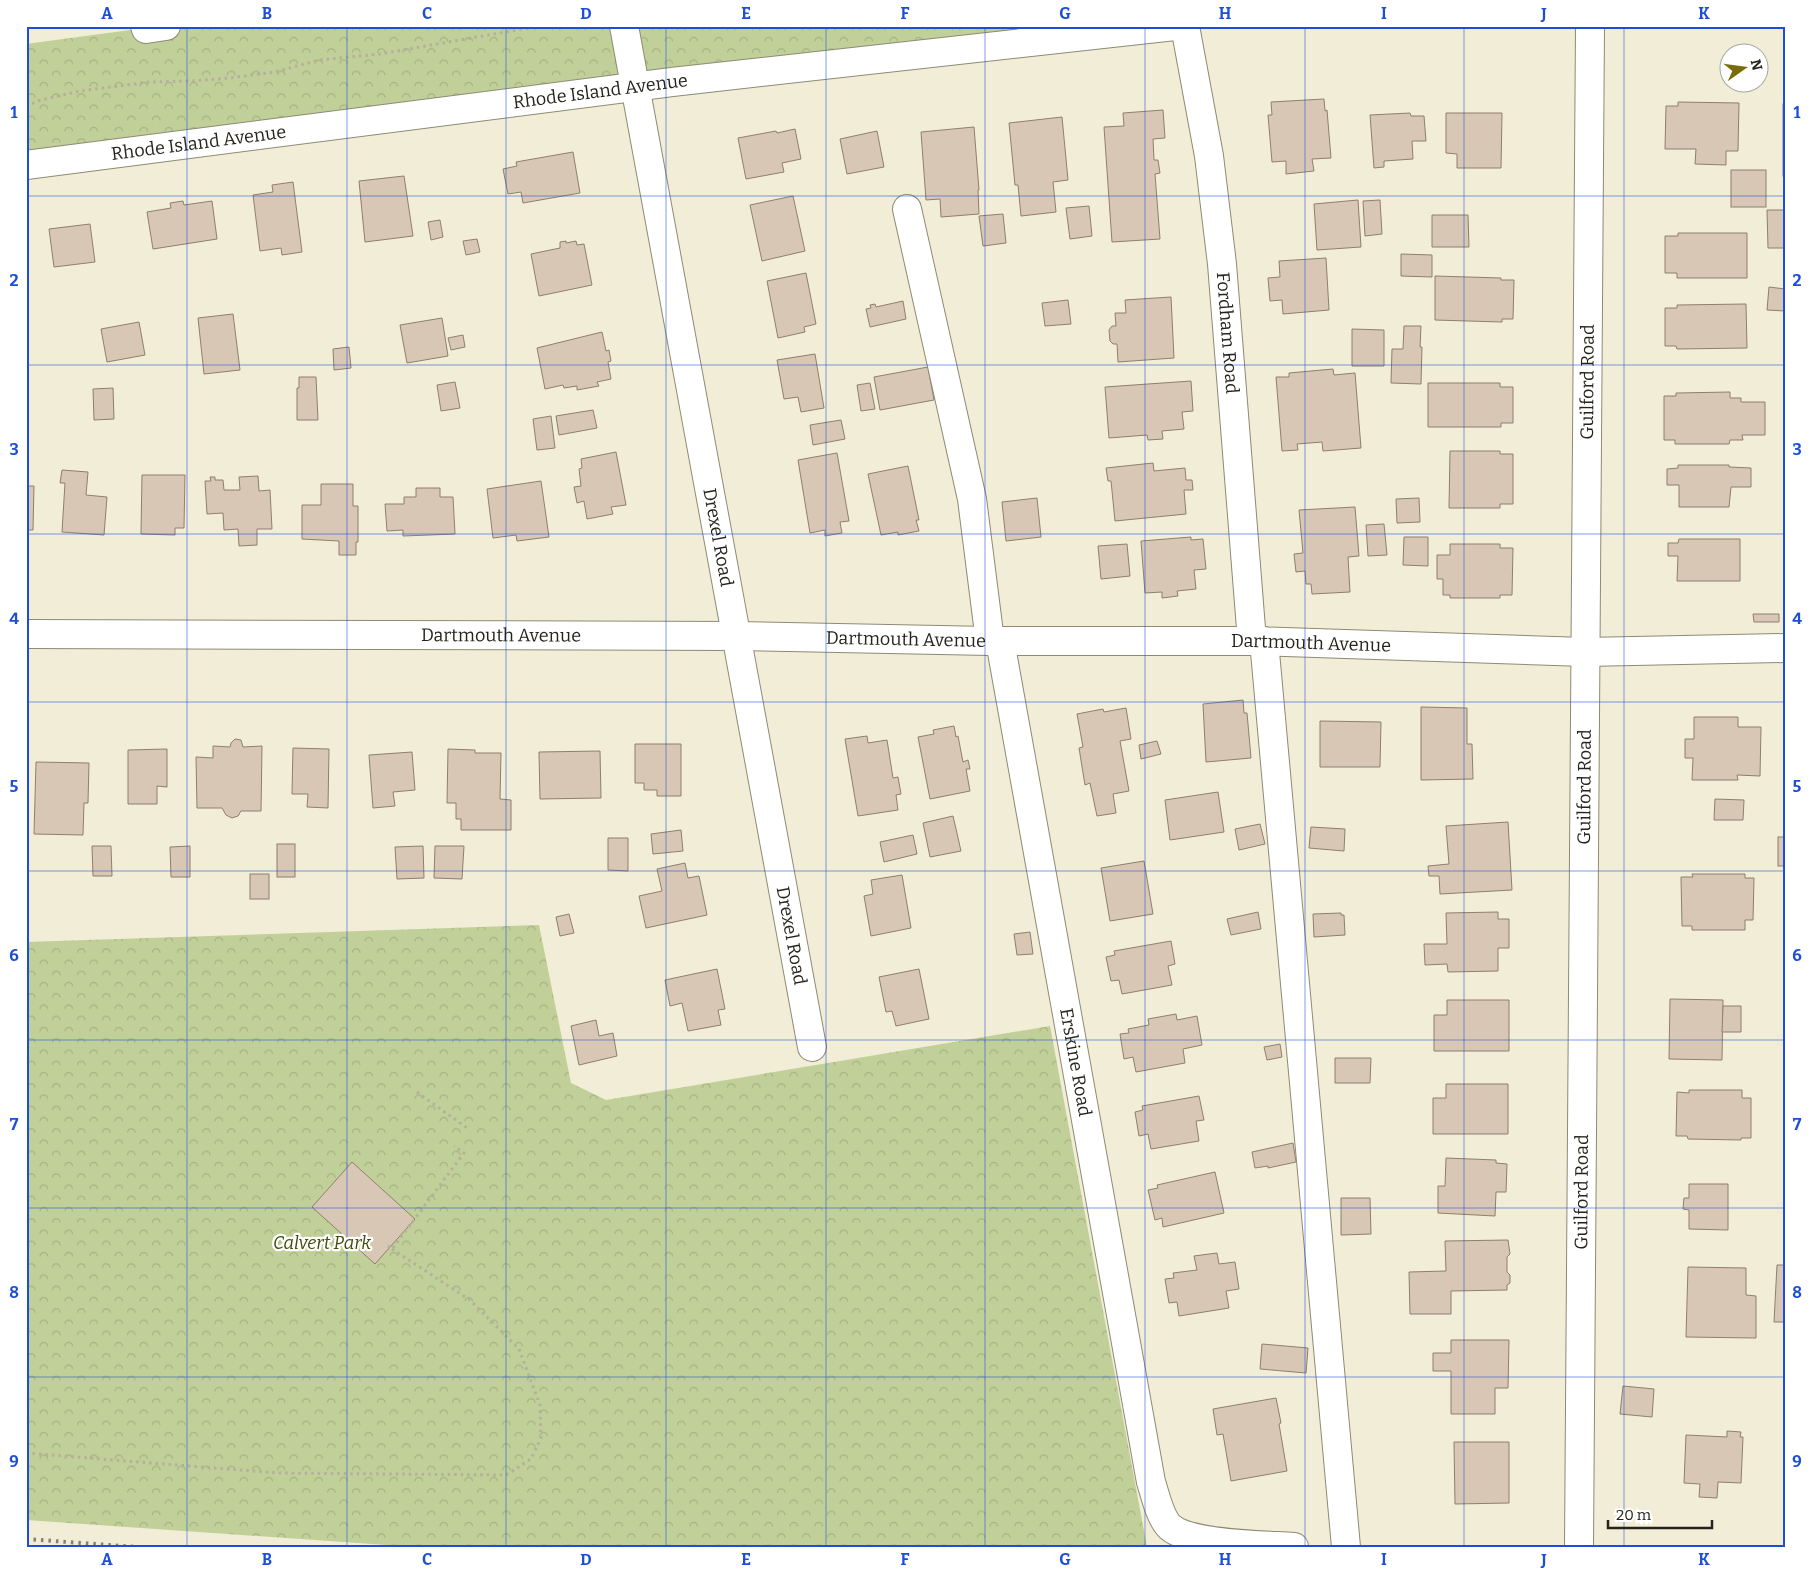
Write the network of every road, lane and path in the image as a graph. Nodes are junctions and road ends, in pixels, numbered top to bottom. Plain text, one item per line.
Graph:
1 (540, 26) edge
2 (624, 26) edge
3 (1175, 26) edge
4 (1185, 26) edge
5 (1590, 26) edge
6 (636, 87) junction
7 (26, 106) edge
8 (26, 165) edge
9 (907, 209) dead end
10 (26, 634) edge
11 (737, 636) junction
12 (995, 641) junction
13 (1258, 641) junction
14 (1785, 648) edge
15 (1585, 652) junction
16 (812, 1047) dead end
17 (417, 1092) dead end
18 (467, 1128) dead end
19 (454, 1146) dead end
20 (388, 1246) dead end
21 (392, 1249) junction
22 (26, 1453) edge
23 (1294, 1547) edge
24 (1346, 1547) edge
25 (1579, 1547) edge

1 - 7 path
2 - 6 street, Drexel Road
3 - 6 street, Rhode Island Avenue
4 - 13 street, Fordham Road
5 - 15 street, Guilford Road
6 - 8 street, Rhode Island Avenue
6 - 11 street, Drexel Road
9 - 12 street, Erskine Road
10 - 11 street, Dartmouth Avenue
11 - 12 street, Dartmouth Avenue
11 - 16 street, Drexel Road
12 - 13 street, Dartmouth Avenue
12 - 23 street, Erskine Road
13 - 15 street, Dartmouth Avenue
13 - 24 street, Fordham Road
14 - 15 street, Dartmouth Avenue
15 - 25 street, Guilford Road
17 - 18 path
19 - 21 path
20 - 21 path
21 - 22 path

